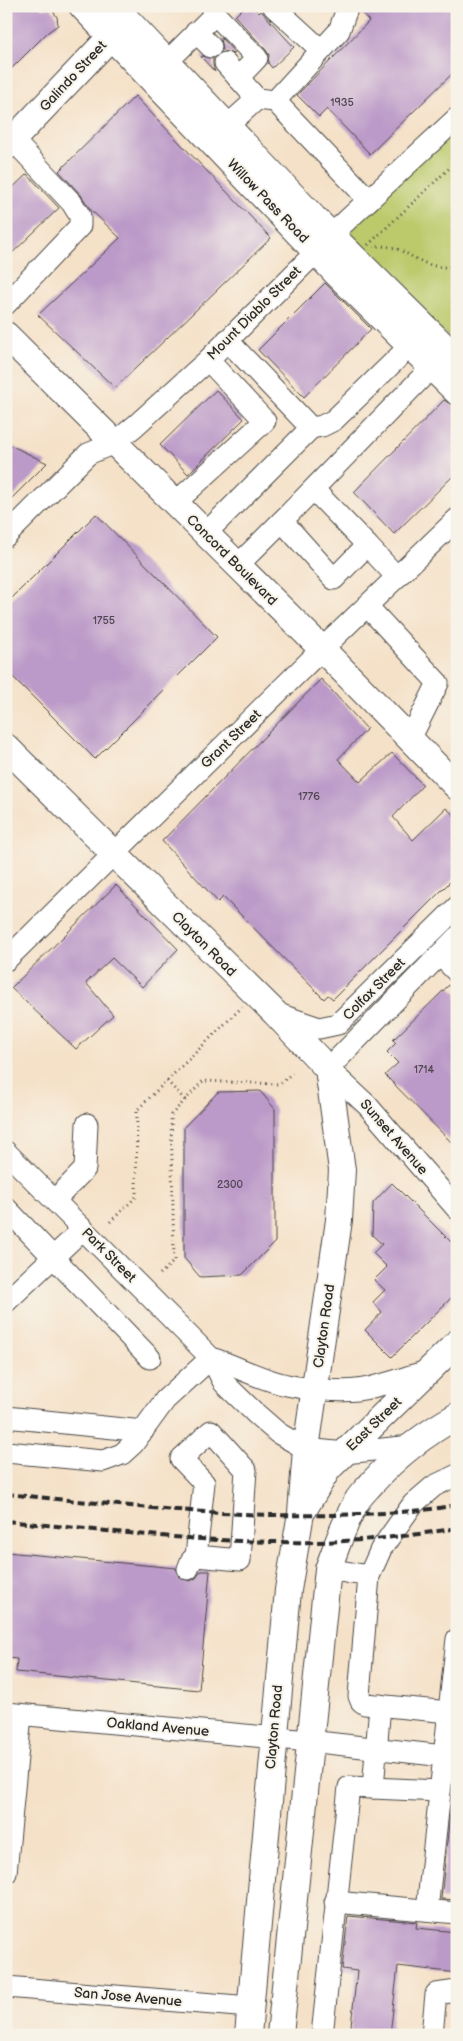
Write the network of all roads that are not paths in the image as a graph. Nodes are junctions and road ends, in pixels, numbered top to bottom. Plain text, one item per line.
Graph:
1 (82, 6) edge
2 (273, 6) edge
3 (348, 6) edge
4 (123, 17) edge
5 (196, 32) junction
6 (321, 50) junction
7 (168, 61) junction
8 (225, 63) junction
9 (266, 100) junction
10 (457, 118) edge
11 (227, 126) junction
12 (10, 143) edge
13 (369, 200) junction
14 (323, 242) junction
15 (6, 304) edge
16 (6, 335) edge
17 (227, 340) junction
18 (410, 346) junction
19 (457, 359) edge
20 (208, 360) junction
21 (432, 367) junction
22 (457, 392) edge
23 (311, 428) junction
24 (114, 443) junction
25 (314, 490) junction
26 (174, 503) junction
27 (457, 519) edge
28 (282, 521) junction
29 (206, 533) junction
30 (6, 536) edge
31 (367, 545) junction
32 (238, 565) junction
33 (397, 577) junction
34 (367, 606) junction
35 (322, 649) junction
36 (410, 739) junction
37 (6, 747) edge
38 (457, 787) edge
39 (114, 854) junction
40 (457, 907) edge
41 (457, 937) edge
42 (440, 955) junction
43 (6, 960) edge
44 (457, 972) edge
45 (275, 1013) junction
46 (328, 1069) junction
47 (87, 1124) dead end
48 (6, 1152) edge
49 (54, 1200) junction
50 (6, 1208) edge
51 (457, 1209) edge
52 (82, 1229) junction
53 (54, 1256) junction
54 (6, 1302) edge
55 (457, 1343) edge
56 (150, 1358) dead end
57 (211, 1358) junction
58 (428, 1371) junction
59 (315, 1389) junction
60 (457, 1416) edge
61 (6, 1417) edge
62 (143, 1431) junction
63 (411, 1446) junction
64 (306, 1449) junction
65 (6, 1452) edge
66 (345, 1453) junction
67 (457, 1475) edge
68 (301, 1513) junction
69 (192, 1563) joint
70 (328, 1568) junction
71 (369, 1576) junction
72 (457, 1639) edge
73 (380, 1705) junction
74 (449, 1712) junction
75 (13, 1714) edge
76 (273, 1738) junction
77 (309, 1741) junction
78 (376, 1749) junction
79 (444, 1756) junction
80 (374, 1788) junction
81 (440, 1791) junction
82 (6, 1873) edge
83 (335, 1902) junction
84 (427, 1910) junction
85 (457, 1913) edge
86 (6, 1987) edge
87 (457, 1991) edge
88 (250, 2007) junction
89 (248, 2035) edge
90 (280, 2035) edge
91 (322, 2035) edge
92 (432, 2035) edge

1 - 4 main road, Willow Pass Road
2 - 6 street
3 - 6 street
4 - 7 main road, Willow Pass Road
4 - 12 main road, Galindo Street
4 - 14 main road, Willow Pass Road
5 - 7 street
5 - 8 street
5 - 8 street
6 - 9 street
7 - 11 main road, Willow Pass Road
8 - 9 street
9 - 11 street
9 - 13 street
10 - 13 street, Mount Diablo Street
11 - 14 main road, Willow Pass Road
12 - 15 street
13 - 14 street, Mount Diablo Street
14 - 17 street, Mount Diablo Street
14 - 18 main road, Willow Pass Road
14 - 19 main road, Willow Pass Road
16 - 24 main road, Concord Boulevard
17 - 20 street, Mount Diablo Street
17 - 23 street
18 - 21 main road, Willow Pass Road
18 - 23 street
20 - 24 street, Mount Diablo Street
20 - 26 street
21 - 22 main road, Willow Pass Road
21 - 25 street
23 - 29 street
24 - 26 main road, Concord Boulevard
24 - 30 street, Mount Diablo Street
25 - 28 street
25 - 31 street
26 - 29 main road, Concord Boulevard
27 - 33 street, Grant Street
28 - 31 street
28 - 32 street
29 - 32 main road, Concord Boulevard
31 - 33 street
32 - 35 main road, Concord Boulevard
33 - 34 street, Grant Street
34 - 35 street, Grant Street
34 - 36 street
35 - 36 main road, Concord Boulevard
35 - 39 street, Grant Street
36 - 38 main road, Concord Boulevard
37 - 39 main road, Clayton Road
39 - 43 street, Grant Street
39 - 45 main road, Clayton Road
40 - 45 street, Colfax Street
41 - 42 street, Colfax Street
42 - 44 street
42 - 46 street, Colfax Street
45 - 46 main road, Clayton Road
46 - 51 street, Sunset Avenue
46 - 59 main road, Clayton Road
47 - 49 street
48 - 49 street, Park Street
49 - 52 street, Park Street
50 - 53 street
52 - 53 street
52 - 57 street, Park Street
53 - 54 street
53 - 56 street
55 - 58 main road, East Street
57 - 59 street, Park Street
57 - 62 street
57 - 64 street, Park Street
58 - 59 street, Park Street
58 - 66 main road, East Street
59 - 64 main road, Clayton Road
60 - 63 main road
61 - 62 street
62 - 65 street
63 - 66 street, Park Street
63 - 70 main road
64 - 66 street, Park Street
64 - 68 main road, Clayton Road
66 - 68 main road, East Street
67 - 71 street
68 - 76 main road, Clayton Road
69 - 69 street
70 - 71 street
70 - 77 main road
71 - 73 street
72 - 74 street
73 - 74 street
73 - 78 street
74 - 79 street
75 - 76 street, Oakland Avenue
75 - 82 street
76 - 77 street, Oakland Avenue
76 - 88 main road, Clayton Road
77 - 78 street, Oakland Avenue
77 - 90 main road
78 - 79 street, Oakland Avenue
78 - 80 street
79 - 81 street
80 - 81 street
80 - 83 street
81 - 84 street
83 - 84 street
83 - 91 street
84 - 85 street
86 - 88 street, San Jose Avenue
87 - 92 street
88 - 89 main road, Clayton Road

